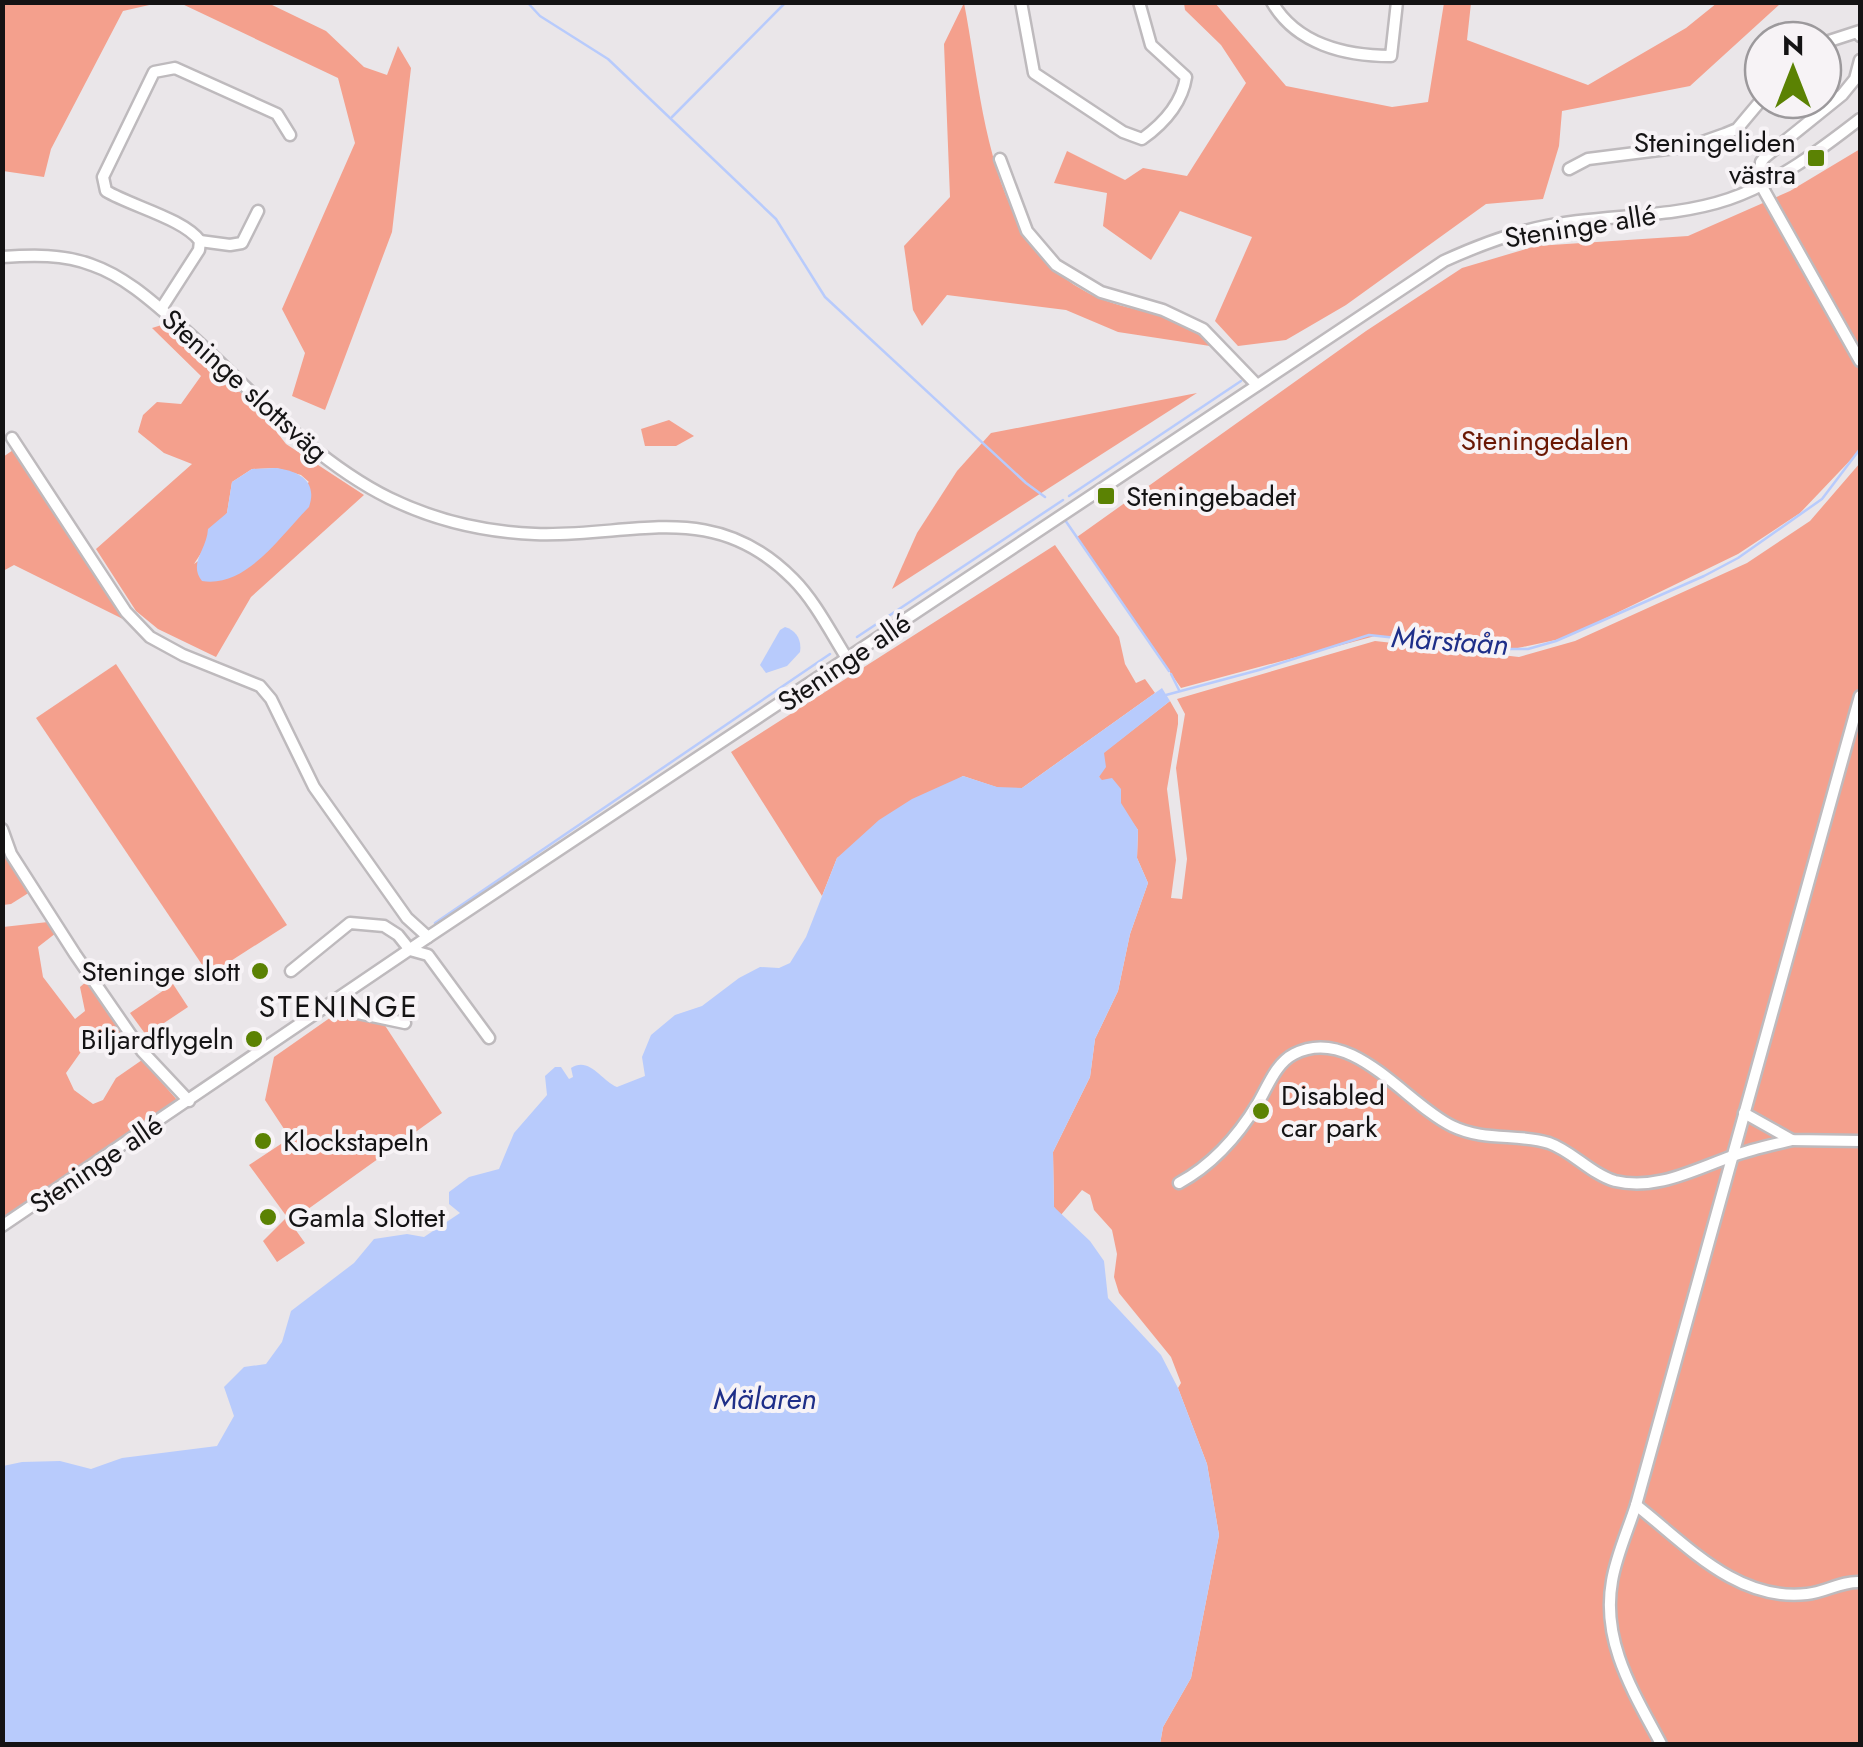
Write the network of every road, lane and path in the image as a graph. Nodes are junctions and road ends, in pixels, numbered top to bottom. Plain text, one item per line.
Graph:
1 (1021, 2) edge
2 (1139, 2) edge
3 (1272, 2) edge
4 (1397, 2) edge
5 (1860, 60) edge
6 (1860, 119) edge
7 (1745, 120) edge
8 (290, 135) dead end
9 (1000, 159) dead end
10 (1569, 169) dead end
11 (1761, 185) junction
12 (258, 211) dead end
13 (200, 241) junction
14 (2, 257) edge
15 (161, 309) junction
16 (1860, 361) edge
17 (1257, 385) junction
18 (12, 438) dead end
19 (848, 660) junction
20 (1860, 696) edge
21 (2, 828) edge
22 (428, 937) junction
23 (410, 950) junction
24 (291, 971) dead end
25 (329, 1006) junction
26 (405, 1024) dead end
27 (489, 1038) dead end
28 (189, 1101) junction
29 (1744, 1113) junction
30 (1792, 1140) junction
31 (1860, 1141) edge
32 (1732, 1156) junction
33 (1179, 1183) dead end
34 (2, 1226) edge
35 (1636, 1505) junction
36 (1860, 1582) edge
37 (1661, 1744) edge

1 - 2 street
3 - 4 street
5 - 11 street
6 - 11 street, Steninge allé
7 - 10 street
8 - 13 street
9 - 17 street
11 - 16 street
11 - 17 street, Steninge allé
12 - 13 street
13 - 15 street
14 - 15 street, Steninge slottsväg
15 - 19 street, Steninge slottsväg
17 - 19 street, Steninge allé
18 - 22 street
19 - 22 street, Steninge allé
20 - 29 street
21 - 28 street, Steninge allé
22 - 23 street, Steninge allé
23 - 24 street
23 - 25 street, Steninge allé
23 - 27 street
25 - 26 street
25 - 28 street, Steninge allé
28 - 34 street, Steninge allé
29 - 30 street
29 - 32 street
30 - 31 street
30 - 32 street
32 - 33 street
32 - 35 street
35 - 36 street
35 - 37 street

